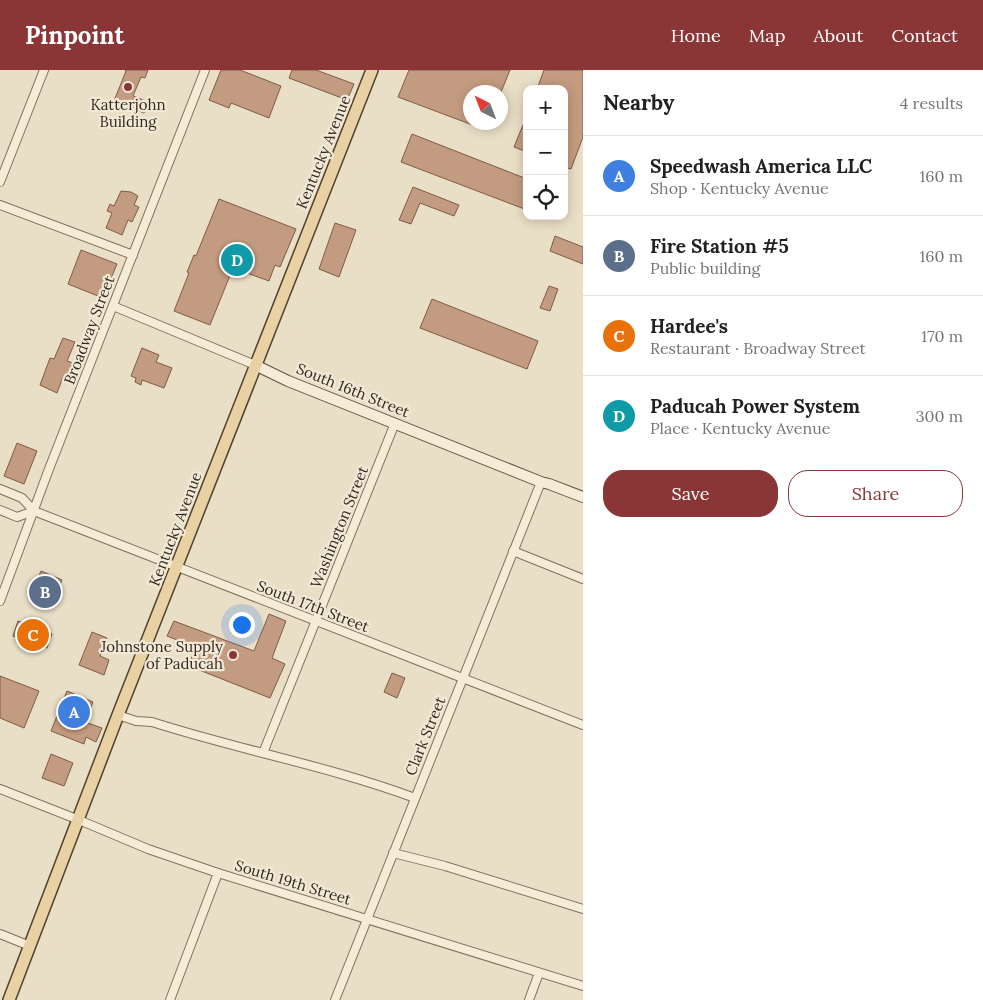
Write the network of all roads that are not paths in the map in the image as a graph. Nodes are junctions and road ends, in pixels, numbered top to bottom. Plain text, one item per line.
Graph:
1 (44, 70) edge
2 (205, 70) edge
3 (372, 70) edge
4 (0, 182) edge
5 (0, 205) edge
6 (133, 255) junction
7 (113, 306) junction
8 (255, 365) junction
9 (395, 423) junction
10 (541, 482) junction
11 (0, 489) edge
12 (583, 497) edge
13 (0, 510) edge
14 (34, 511) junction
15 (513, 551) junction
16 (176, 568) junction
17 (583, 579) edge
18 (0, 601) edge
19 (316, 621) junction
20 (463, 679) junction
21 (118, 715) junction
22 (583, 725) edge
23 (263, 753) junction
24 (0, 789) edge
25 (415, 798) junction
26 (79, 820) junction
27 (393, 853) junction
28 (218, 873) junction
29 (583, 909) edge
30 (367, 920) junction
31 (0, 934) edge
32 (30, 946) junction
33 (539, 973) junction
34 (583, 986) edge
35 (9, 1000) edge
36 (170, 1000) edge
37 (334, 1000) edge
38 (529, 1000) edge

1 - 4 street
2 - 6 street, Broadway Street
3 - 8 main road, Kentucky Avenue
5 - 6 street
6 - 7 street, Broadway Street
7 - 8 street, South 16th Street
7 - 14 street, Broadway Street
8 - 9 street, South 16th Street
8 - 16 main road, Kentucky Avenue
9 - 10 street, South 16th Street
9 - 19 street, Washington Street
10 - 12 street, South 16th Street
10 - 15 street, Clark Street
11 - 14 street
13 - 14 street
14 - 16 street, South 17th Street
14 - 18 street, Broadway Street
15 - 17 street
15 - 20 street, Clark Street
16 - 19 street, South 17th Street
16 - 21 main road, Kentucky Avenue
19 - 20 street, South 17th Street
19 - 23 street, Washington Street
20 - 22 street, South 17th Street
20 - 25 street, Clark Street
21 - 23 street
21 - 26 main road, Kentucky Avenue
23 - 25 street
24 - 26 street, South 19th Street
25 - 27 street, Clark Street
26 - 28 street, South 19th Street
26 - 32 main road, Kentucky Avenue
27 - 29 street
27 - 30 street, Clark Street
28 - 30 street, South 19th Street
28 - 36 street
30 - 33 street, South 19th Street
30 - 37 street, Clark Street
31 - 32 street
32 - 35 main road, Kentucky Avenue
33 - 34 street, South 19th Street
33 - 38 street

